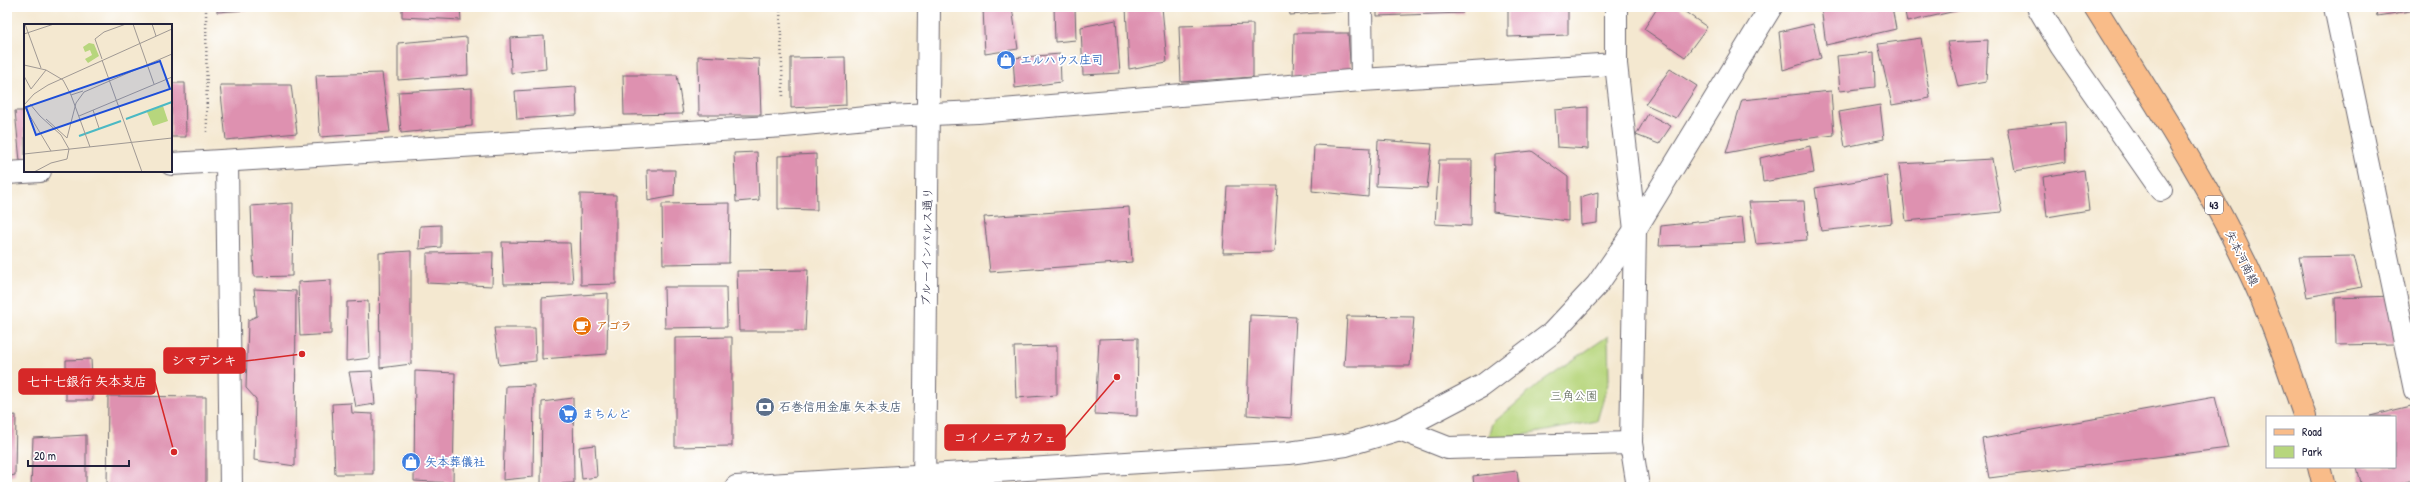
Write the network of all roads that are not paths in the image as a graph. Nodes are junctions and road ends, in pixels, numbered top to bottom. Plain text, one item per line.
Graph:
1 (929, 7) edge
2 (1361, 7) edge
3 (1616, 7) edge
4 (1771, 7) edge
5 (2038, 7) edge
6 (2095, 7) edge
7 (2335, 7) edge
8 (1616, 64) junction
9 (1362, 80) junction
10 (929, 114) junction
11 (217, 162) junction
12 (172, 164) edge
13 (24, 172) edge
14 (7, 173) edge
15 (2161, 190) dead end
16 (1635, 230) junction
17 (2415, 390) edge
18 (2305, 416) edge
19 (1400, 429) junction
20 (1631, 442) junction
21 (2319, 468) edge
22 (924, 481) edge
23 (231, 487) edge
24 (736, 487) edge
25 (1638, 487) edge
26 (2324, 487) edge

1 - 10 street, ブルーインパルス通り
2 - 9 street
3 - 8 street
4 - 16 street
5 - 15 street
6 - 18 main road, 矢本河南線 / 43
7 - 17 street
8 - 9 street
8 - 16 street
9 - 10 street
10 - 11 street
10 - 22 street, ブルーインパルス通り
11 - 12 street
11 - 23 street
13 - 14 street
16 - 19 street
16 - 20 street
19 - 20 street
19 - 22 street
20 - 25 street
21 - 26 main road
22 - 24 street

